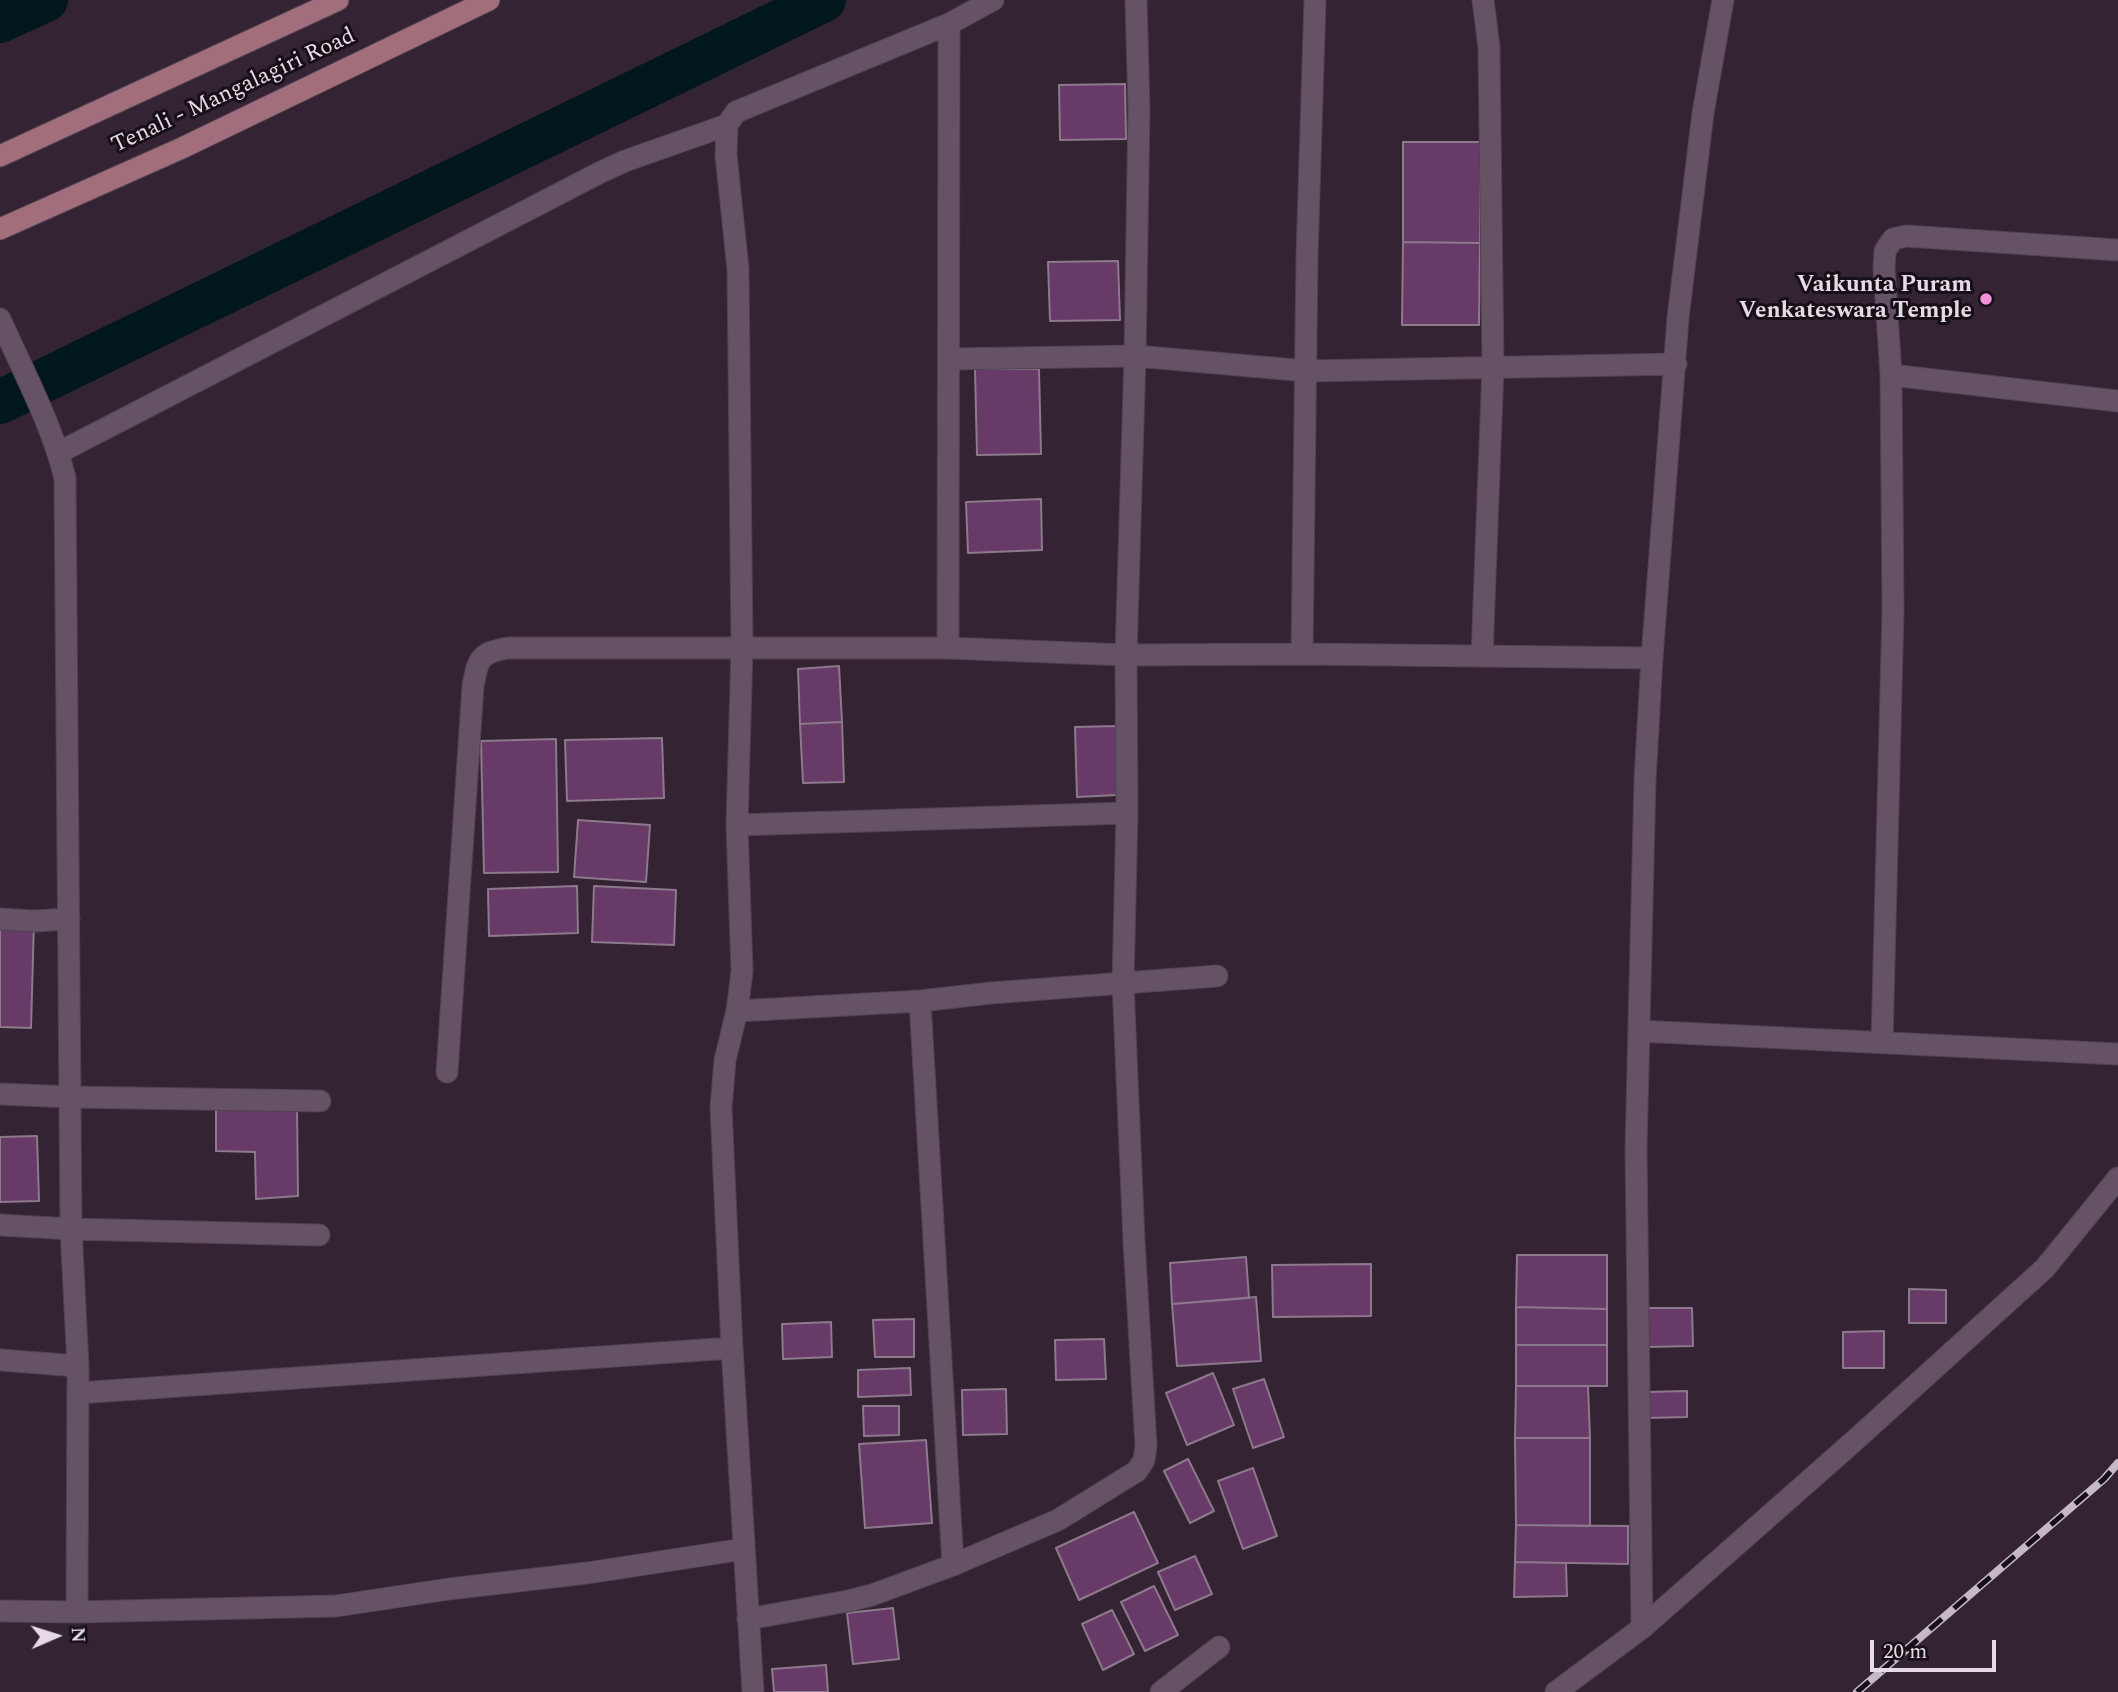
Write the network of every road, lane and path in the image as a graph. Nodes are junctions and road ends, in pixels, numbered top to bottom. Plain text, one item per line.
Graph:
1 (338, 0) edge
2 (489, 0) edge
3 (993, 0) edge
4 (1136, 0) edge
5 (1315, 0) edge
6 (1483, 0) edge
7 (1723, 0) edge
8 (949, 24) junction
9 (727, 125) junction
10 (0, 156) edge
11 (0, 229) edge
12 (2118, 250) edge
13 (0, 319) edge
14 (1135, 356) junction
15 (949, 359) junction
16 (1676, 364) junction
17 (1493, 367) junction
18 (1307, 371) junction
19 (1891, 375) junction
20 (2118, 401) edge
21 (58, 453) junction
22 (742, 648) junction
23 (948, 648) junction
24 (1302, 654) junction
25 (1126, 655) junction
26 (1482, 656) junction
27 (1652, 658) junction
28 (1127, 813) junction
29 (737, 825) junction
30 (0, 919) edge
31 (69, 919) junction
32 (1217, 976) dead end
33 (1123, 983) junction
34 (920, 1001) junction
35 (737, 1011) junction
36 (1639, 1031) junction
37 (1882, 1042) junction
38 (2118, 1054) edge
39 (447, 1072) dead end
40 (0, 1094) edge
41 (70, 1097) junction
42 (320, 1101) dead end
43 (2118, 1178) edge
44 (0, 1225) edge
45 (71, 1229) junction
46 (319, 1235) dead end
47 (732, 1349) junction
48 (0, 1360) edge
49 (78, 1367) junction
50 (78, 1393) junction
51 (744, 1549) junction
52 (953, 1565) junction
53 (0, 1611) edge
54 (77, 1612) junction
55 (748, 1619) junction
56 (1642, 1628) junction
57 (1219, 1647) dead end
58 (748, 1691) edge
59 (1161, 1692) edge
60 (1556, 1692) edge

1 - 10 main road
2 - 11 main road, Tenali - Mangalagiri Road
3 - 8 street
4 - 14 street
5 - 18 street
6 - 17 street
7 - 16 street
8 - 9 street
8 - 15 street
9 - 21 street
9 - 22 street
12 - 19 street
13 - 21 street
14 - 15 street
14 - 18 street
14 - 25 street
15 - 23 street
16 - 17 street
16 - 27 street
17 - 18 street
17 - 26 street
18 - 24 street
19 - 20 street
19 - 37 street
21 - 31 street
22 - 23 street
22 - 29 street
22 - 39 street
23 - 25 street
24 - 25 street
24 - 26 street
25 - 28 street
26 - 27 street
27 - 36 street
28 - 29 street
28 - 33 street
29 - 35 street
30 - 31 street
31 - 41 street
32 - 33 street
33 - 34 street
33 - 52 street
34 - 35 street
34 - 52 street
35 - 47 street
36 - 37 street
36 - 56 street
37 - 38 street
40 - 41 street
41 - 42 street
41 - 45 street
43 - 56 street
44 - 45 street
45 - 46 street
45 - 49 street
47 - 50 street
47 - 51 street
48 - 49 street
49 - 50 street
50 - 54 street
51 - 54 street
51 - 55 street
52 - 55 street
53 - 54 street
55 - 58 street
56 - 60 street
57 - 59 street

